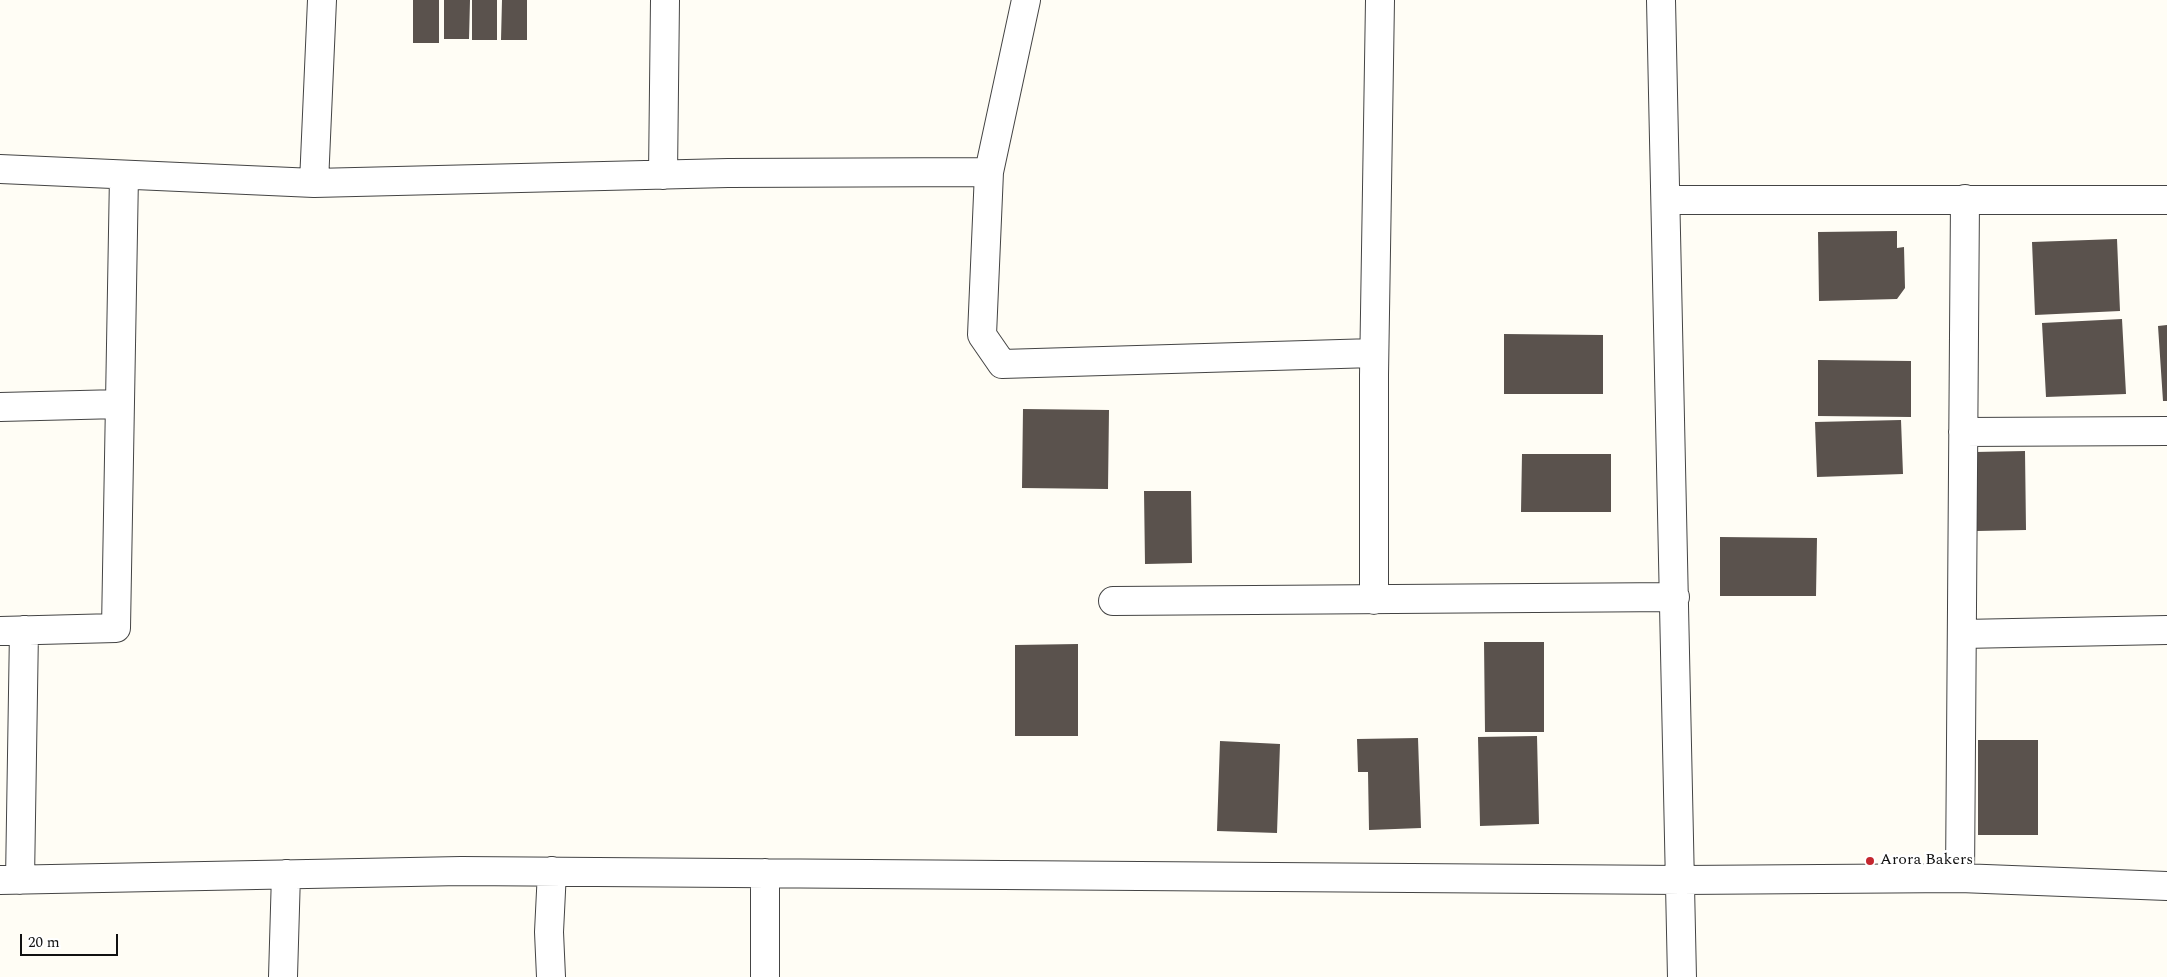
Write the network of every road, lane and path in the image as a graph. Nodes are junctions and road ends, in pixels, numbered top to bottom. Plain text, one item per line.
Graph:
1 (322, 0) edge
2 (665, 0) edge
3 (1026, 0) edge
4 (1380, 0) edge
5 (1662, 0) edge
6 (0, 169) edge
7 (989, 172) junction
8 (124, 175) junction
9 (663, 175) junction
10 (314, 183) junction
11 (1965, 198) junction
12 (1666, 200) junction
13 (2167, 200) edge
14 (1374, 353) junction
15 (120, 404) junction
16 (0, 407) edge
17 (2167, 431) edge
18 (1963, 432) junction
19 (1675, 597) junction
20 (1374, 600) junction
21 (1113, 602) dead end
22 (2167, 630) edge
23 (12, 631) edge
24 (1962, 634) junction
25 (552, 871) junction
26 (765, 873) junction
27 (286, 874) junction
28 (1960, 878) junction
29 (10, 880) edge
30 (1682, 880) junction
31 (2167, 886) edge
32 (283, 977) edge
33 (551, 977) edge
34 (765, 977) edge
35 (1682, 977) edge

1 - 10 street
2 - 9 street
3 - 7 street
4 - 14 street
5 - 12 street
6 - 8 street
7 - 9 street
7 - 14 street
8 - 10 street
8 - 15 street
9 - 10 street
11 - 12 street
11 - 13 street
11 - 18 street
12 - 19 street
14 - 20 street
15 - 16 street
15 - 23 street
17 - 18 street
18 - 24 street
19 - 20 street
19 - 30 street
20 - 21 street
22 - 24 street
23 - 29 street
24 - 28 street
25 - 26 street
25 - 27 street
25 - 33 street
26 - 30 street
26 - 34 street
27 - 29 street
27 - 32 street
28 - 30 street
28 - 31 street
30 - 35 street

